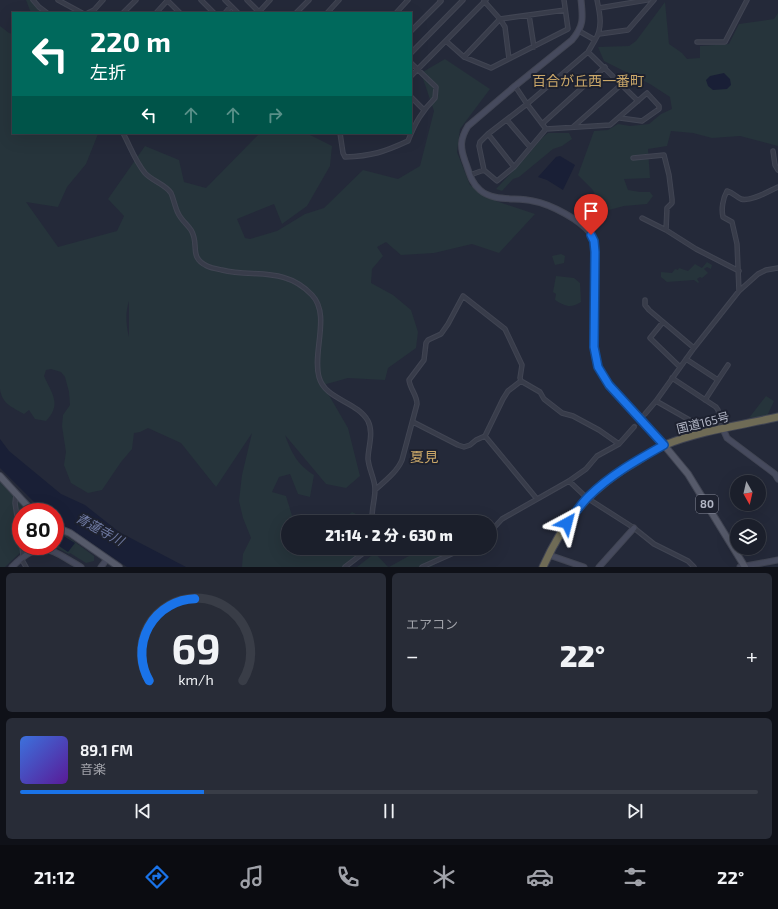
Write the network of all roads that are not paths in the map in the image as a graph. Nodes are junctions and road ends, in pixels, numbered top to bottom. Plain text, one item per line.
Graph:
1 (33, 0) edge
2 (58, 0) edge
3 (103, 0) edge
4 (136, 0) edge
5 (167, 0) edge
6 (201, 0) edge
7 (225, 0) edge
8 (247, 0) edge
9 (270, 0) edge
10 (308, 0) edge
11 (340, 0) edge
12 (408, 0) edge
13 (440, 0) edge
14 (462, 0) edge
15 (484, 0) edge
16 (564, 0) edge
17 (581, 0) edge
18 (598, 0) edge
19 (647, 0) edge
20 (654, 0) edge
21 (747, 0) edge
22 (65, 1) edge
23 (231, 6) junction
24 (599, 8) junction
25 (565, 10) junction
26 (46, 12) edge
27 (81, 12) edge
28 (90, 12) edge
29 (124, 12) edge
30 (157, 12) edge
31 (179, 12) edge
32 (213, 12) edge
33 (226, 12) edge
34 (237, 12) edge
35 (258, 12) edge
36 (260, 12) edge
37 (297, 12) edge
38 (329, 12) edge
39 (397, 12) edge
40 (529, 15) junction
41 (500, 19) junction
42 (412, 29) edge
43 (579, 31) junction
44 (599, 34) junction
45 (595, 40) junction
46 (446, 41) junction
47 (697, 42) dead end
48 (534, 47) junction
49 (412, 52) edge
50 (588, 52) junction
51 (464, 57) junction
52 (509, 59) junction
53 (412, 64) edge
54 (605, 67) junction
55 (417, 69) junction
56 (412, 75) edge
57 (622, 84) junction
58 (515, 86) junction
59 (412, 98) edge
60 (638, 101) junction
61 (527, 104) junction
62 (424, 110) junction
63 (620, 118) junction
64 (508, 120) junction
65 (542, 124) junction
66 (572, 128) junction
67 (546, 129) junction
68 (412, 131) edge
69 (124, 134) edge
70 (340, 134) edge
71 (410, 134) edge
72 (488, 134) junction
73 (530, 147) junction
74 (778, 153) edge
75 (633, 158) dead end
76 (514, 167) junction
77 (484, 170) junction
78 (778, 170) edge
79 (470, 175) junction
80 (778, 187) edge
81 (642, 218) dead end
82 (666, 230) junction
83 (778, 268) edge
84 (739, 271) junction
85 (739, 291) junction
86 (645, 300) dead end
87 (663, 322) junction
88 (694, 348) junction
89 (686, 359) junction
90 (728, 365) dead end
91 (680, 366) junction
92 (672, 378) junction
93 (718, 380) junction
94 (521, 381) junction
95 (705, 400) junction
96 (656, 401) junction
97 (646, 414) tunnel mouth
98 (778, 417) edge
99 (413, 422) junction
100 (634, 427) tunnel mouth
101 (723, 429) junction
102 (710, 432) junction
103 (485, 436) junction
104 (619, 444) junction
105 (664, 445) junction
106 (0, 476) edge
107 (778, 479) edge
108 (569, 481) junction
109 (375, 490) junction
110 (16, 493) junction
111 (587, 498) junction
112 (537, 499) junction
113 (15, 503) edge
114 (25, 503) edge
115 (372, 515) edge
116 (497, 524) edge
117 (634, 528) junction
118 (64, 531) edge
119 (361, 555) edge
120 (449, 555) edge
121 (549, 555) junction
122 (22, 557) junction
123 (107, 559) junction
124 (778, 560) edge
125 (743, 566) edge
126 (12, 567) edge
127 (26, 567) edge
128 (81, 567) edge
129 (101, 567) edge
130 (119, 567) edge
131 (345, 567) edge
132 (422, 567) edge
133 (543, 567) edge
134 (584, 567) edge
135 (599, 567) edge
136 (694, 567) edge

1 - 26 street
2 - 22 street
3 - 28 street
4 - 29 street
5 - 30 street
5 - 31 street
6 - 32 street
7 - 23 street
8 - 35 street
9 - 36 street
10 - 37 street
11 - 38 street
12 - 39 street
13 - 42 street
14 - 49 street
15 - 41 street
15 - 46 street
16 - 25 street
17 - 43 street
18 - 24 street
19 - 24 street
20 - 44 street
21 - 47 street
22 - 27 street
23 - 33 street
23 - 34 street
24 - 44 street
25 - 40 street
25 - 48 street
40 - 41 street
40 - 48 street
41 - 51 street
41 - 52 street
43 - 45 street
43 - 58 street
44 - 45 street
45 - 50 street
46 - 51 street
46 - 55 street
48 - 52 street
50 - 54 street
50 - 61 street
51 - 52 street
53 - 55 street
54 - 57 street
54 - 65 street
55 - 56 street
55 - 62 street
57 - 60 street
57 - 66 street
58 - 61 street
58 - 79 street
59 - 62 street
60 - 63 street
60 - 63 street
61 - 64 street
61 - 65 street
62 - 68 street
63 - 66 street
64 - 72 street
64 - 73 street
65 - 67 street
66 - 67 street
67 - 73 street
69 - 109 street
70 - 71 street
72 - 76 street
72 - 77 street
73 - 76 street
74 - 78 street
75 - 82 street
76 - 77 street
77 - 79 street
79 - 105 street
80 - 84 street
81 - 82 street
82 - 84 street
83 - 85 street
84 - 85 street
85 - 88 street
86 - 87 street
87 - 88 street
87 - 91 street
88 - 89 street
89 - 91 street
89 - 93 street
90 - 93 street
91 - 92 street
92 - 95 street
92 - 96 street
93 - 95 street
94 - 99 street
94 - 103 street
94 - 104 street
95 - 101 street
96 - 97 street
96 - 102 street
98 - 101 highway, 国道165号
99 - 103 street
99 - 109 street
100 - 104 street
101 - 102 highway, 国道165号
101 - 107 street
102 - 105 highway, 国道165号
103 - 112 street
104 - 108 street
105 - 111 highway, 国道165号
105 - 125 main road, 80
106 - 110 main road
108 - 111 street
108 - 112 street
109 - 115 street
110 - 113 street
110 - 114 main road
111 - 117 street
111 - 121 highway, 国道165号
112 - 116 street
117 - 135 street
117 - 136 street
118 - 123 main road
119 - 131 street
120 - 132 street
121 - 133 highway, 国道165号
121 - 134 street
122 - 126 street
122 - 127 street
122 - 128 street
123 - 129 street
123 - 130 main road
124 - 125 street

